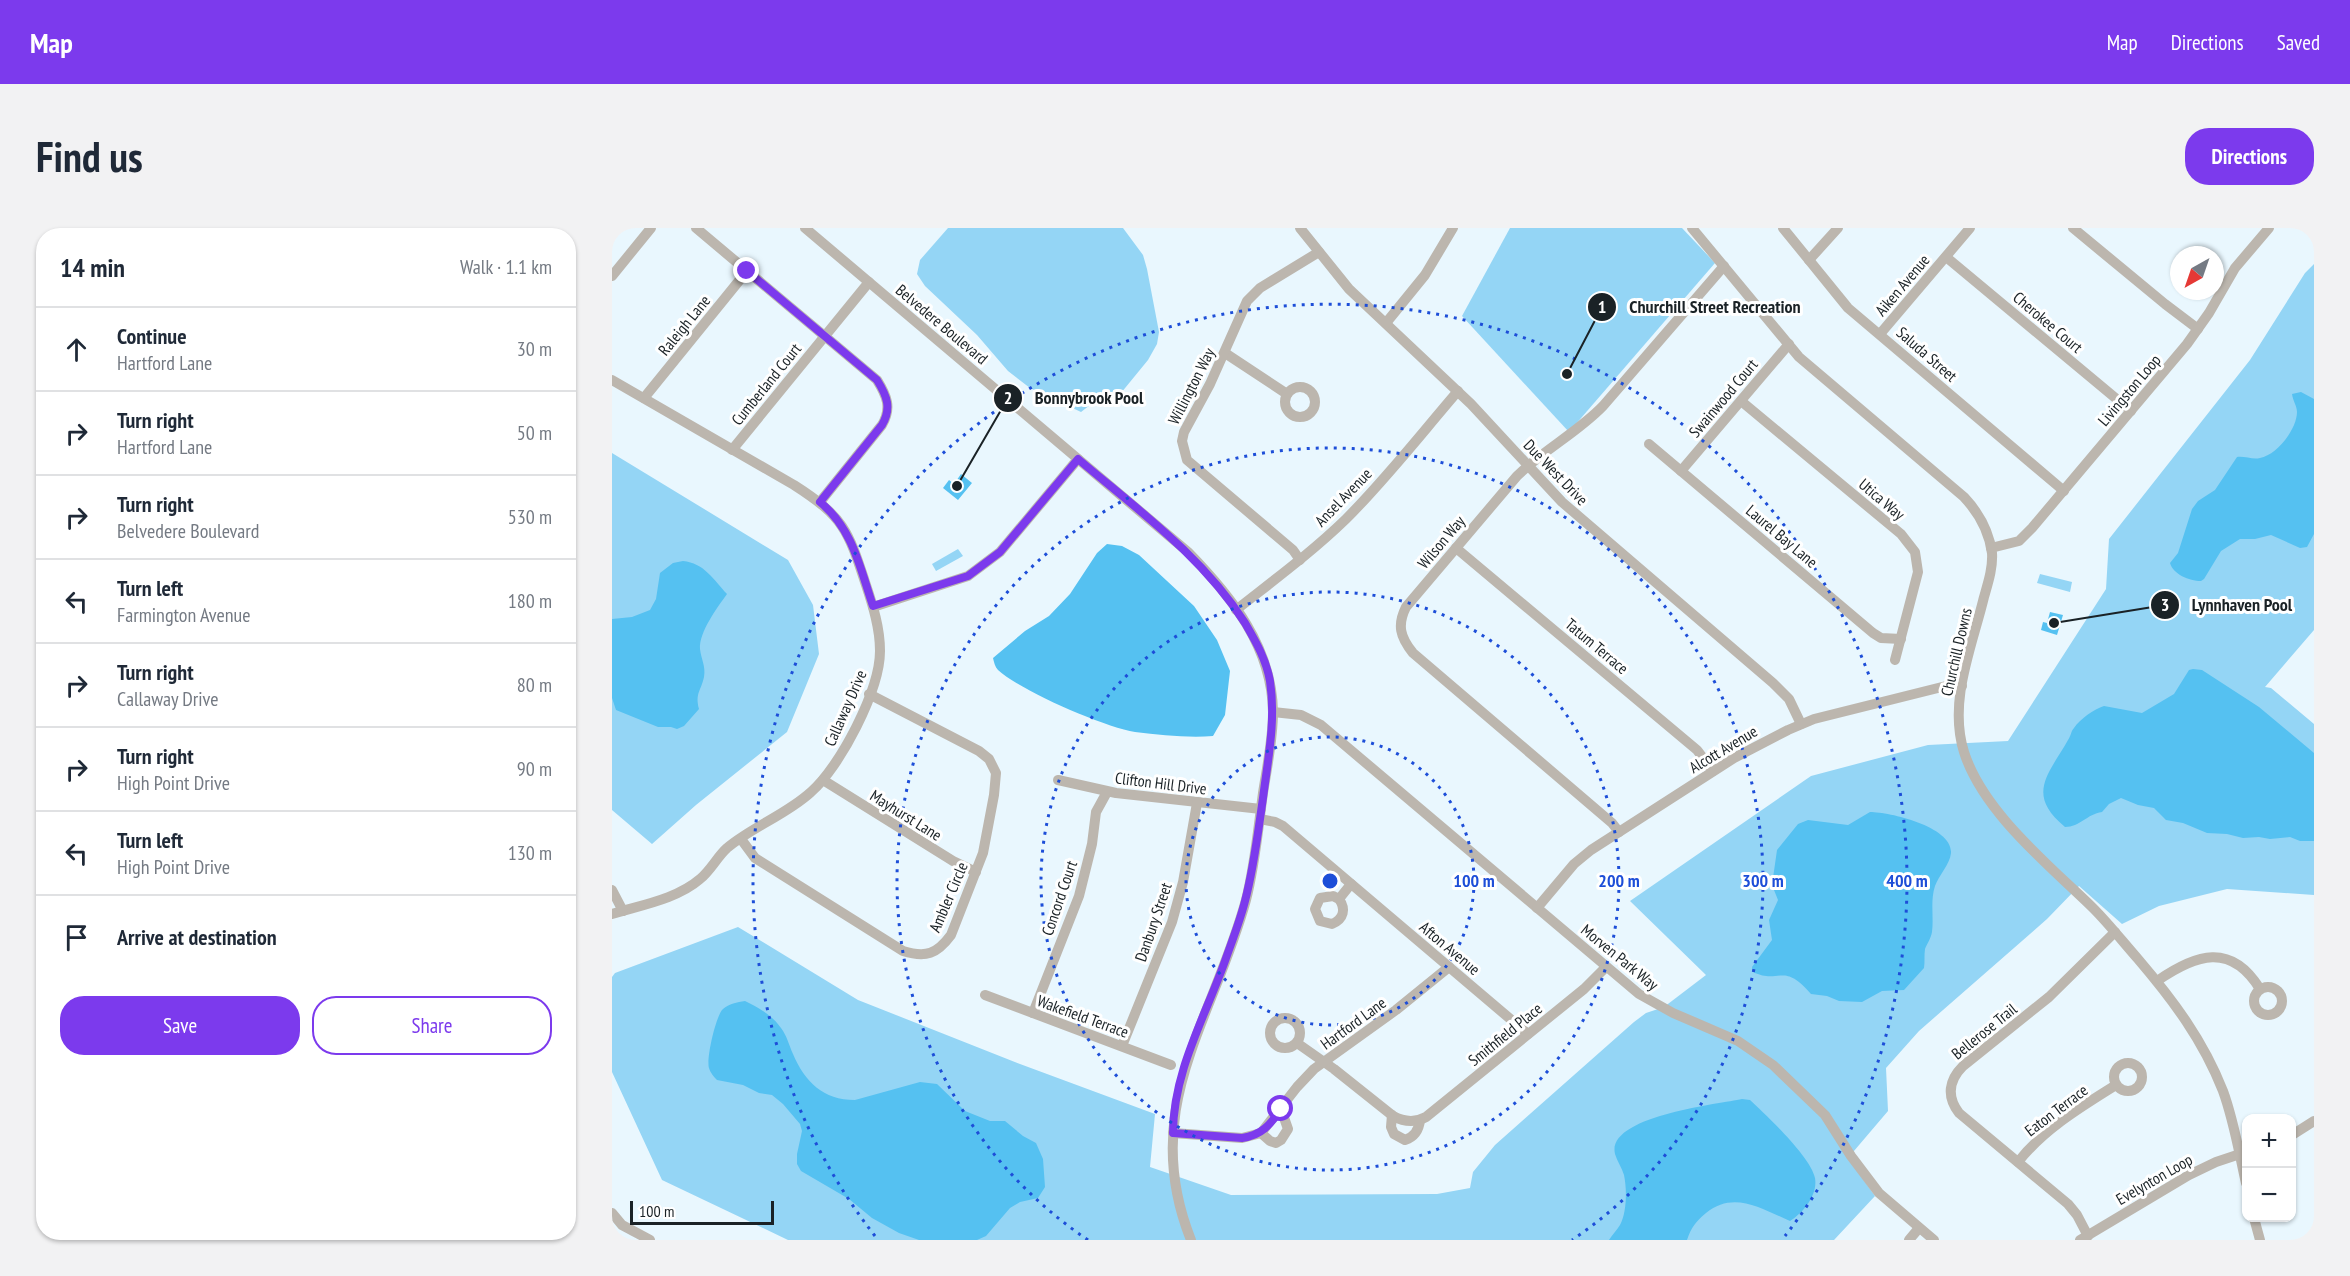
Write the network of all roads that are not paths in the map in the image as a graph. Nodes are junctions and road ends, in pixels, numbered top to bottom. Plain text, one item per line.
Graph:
1 (651, 228) edge
2 (696, 228) edge
3 (805, 228) edge
4 (1300, 228) edge
5 (1453, 228) edge
6 (1692, 228) edge
7 (1783, 228) edge
8 (1838, 228) edge
9 (1970, 228) edge
10 (2073, 228) edge
11 (2269, 228) edge
12 (1319, 252) junction
13 (1946, 257) junction
14 (1809, 260) junction
15 (1724, 266) junction
16 (747, 271) junction
17 (612, 276) edge
18 (869, 282) junction
19 (1386, 323) junction
20 (2198, 329) junction
21 (1880, 334) junction
22 (825, 336) junction
23 (1789, 344) junction
24 (1225, 353) junction
25 (612, 380) edge
26 (1458, 391) junction
27 (1287, 394) dead end
28 (644, 398) junction
29 (1741, 401) junction
30 (2131, 411) junction
31 (1649, 444) dead end
32 (732, 450) junction
33 (1078, 459) junction
34 (1528, 465) junction
35 (1682, 471) junction
36 (2064, 491) junction
37 (820, 502) junction
38 (1456, 548) junction
39 (1991, 548) junction
40 (1300, 560) junction
41 (873, 606) junction
42 (1236, 610) junction
43 (1901, 639) junction
44 (1895, 660) dead end
45 (1962, 686) junction
46 (869, 694) junction
47 (1273, 712) junction
48 (1801, 724) junction
49 (1713, 771) junction
50 (823, 780) junction
51 (1058, 780) dead end
52 (1107, 792) junction
53 (1197, 802) junction
54 (1261, 814) junction
55 (1619, 832) junction
56 (741, 839) junction
57 (976, 872) junction
58 (1352, 884) junction
59 (612, 890) edge
60 (1339, 899) dead end
61 (1537, 908) junction
62 (617, 912) edge
63 (2115, 932) junction
64 (1449, 967) junction
65 (1606, 967) junction
66 (2157, 981) junction
67 (2260, 989) dead end
68 (985, 995) dead end
69 (1033, 1013) junction
70 (1528, 1034) junction
71 (1297, 1043) dead end
72 (1122, 1046) junction
73 (1324, 1062) junction
74 (1172, 1065) dead end
75 (2116, 1085) dead end
76 (1281, 1109) junction
77 (1392, 1115) junction
78 (1420, 1120) junction
79 (2314, 1121) edge
80 (2296, 1132) edge
81 (1173, 1133) junction
82 (1261, 1133) junction
83 (2242, 1151) edge
84 (2242, 1154) edge
85 (2018, 1162) junction
86 (612, 1213) edge
87 (2255, 1222) edge
88 (1919, 1228) junction
89 (2084, 1238) edge
90 (650, 1240) edge
91 (1191, 1240) edge
92 (1909, 1240) edge
93 (1934, 1240) edge
94 (2260, 1240) edge

1 - 17 street
2 - 16 street
3 - 18 street, Belvedere Boulevard
4 - 12 street, Due West Drive
5 - 19 street
6 - 15 street, Churchill Downs
7 - 14 street, Saluda Street
8 - 14 street
9 - 13 street, Aiken Avenue
10 - 20 street
11 - 20 street, Livingston Loop
12 - 19 street, Due West Drive
12 - 24 street, Willington Way
13 - 21 street, Aiken Avenue
13 - 30 street, Cherokee Court
14 - 21 street, Saluda Street
15 - 23 street, Churchill Downs
15 - 34 street, Wilson Way
16 - 22 street
16 - 28 street, Raleigh Lane
18 - 22 street, Cumberland Court
18 - 33 street, Belvedere Boulevard
19 - 26 street, Due West Drive
20 - 30 street, Livingston Loop
21 - 36 street, Saluda Street
22 - 32 street, Cumberland Court
22 - 37 street
23 - 29 street, Swainwood Court
23 - 39 street, Churchill Downs
24 - 27 street
24 - 40 street, Willington Way
25 - 28 street, Callaway Drive
26 - 34 street, Due West Drive
26 - 40 street, Ansel Avenue
28 - 32 street, Callaway Drive
29 - 35 street, Swainwood Court
29 - 43 street, Utica Way
30 - 36 street, Livingston Loop
31 - 35 street, Laurel Bay Lane
32 - 37 street, Callaway Drive
33 - 41 street
33 - 42 street, Belvedere Boulevard
34 - 38 street, Wilson Way
34 - 48 street, Due West Drive
35 - 43 street, Laurel Bay Lane
36 - 39 street, Livingston Loop
37 - 41 street, Callaway Drive
38 - 49 street, Tatum Terrace
38 - 55 street, Wilson Way
39 - 45 street, Churchill Downs
40 - 42 street, Ansel Avenue
41 - 46 street, Callaway Drive
42 - 47 street, Belvedere Boulevard
43 - 44 street, Utica Way
45 - 48 street, Alcott Avenue
45 - 63 street, Churchill Downs
46 - 50 street, Callaway Drive
46 - 57 street, Ambler Circle
47 - 54 street, Belvedere Boulevard
47 - 61 street, Morven Park Way
48 - 49 street, Alcott Avenue
49 - 55 street, Alcott Avenue
50 - 56 street, Callaway Drive
50 - 57 street, Mayhurst Lane
51 - 52 street, Clifton Hill Drive
52 - 53 street, Clifton Hill Drive
52 - 69 street, Concord Court
53 - 54 street, Clifton Hill Drive
53 - 72 street, Danbury Street
54 - 58 street, Afton Avenue
54 - 81 street, Belvedere Boulevard
55 - 61 street, Alcott Avenue
56 - 57 street, Ambler Circle
56 - 62 street, Callaway Drive
58 - 60 street
58 - 64 street, Afton Avenue
59 - 62 street
61 - 65 street, Morven Park Way
63 - 66 street, Churchill Downs
63 - 85 street, Bellerose Trail
64 - 70 street, Afton Avenue
64 - 73 street, Hartford Lane
65 - 70 street, Smithfield Place
65 - 88 street, Morven Park Way
66 - 67 street
66 - 83 street, Churchill Downs
68 - 69 street, Wakefield Terrace
69 - 72 street, Wakefield Terrace
70 - 78 street, Smithfield Place
71 - 73 street, Smithfield Place
72 - 74 street, Wakefield Terrace
73 - 76 street, Hartford Lane
73 - 77 street, Smithfield Place
75 - 85 street, Eaton Terrace
76 - 82 street, Hartford Lane
76 - 82 street
77 - 78 street, Smithfield Place
77 - 78 street, Smithfield Place
79 - 80 street
81 - 82 street
81 - 91 street, Belvedere Boulevard
84 - 89 street, Evelynton Loop
85 - 89 street, Bellerose Trail
86 - 90 street
87 - 94 street
88 - 92 street
88 - 93 street, Morven Park Way

